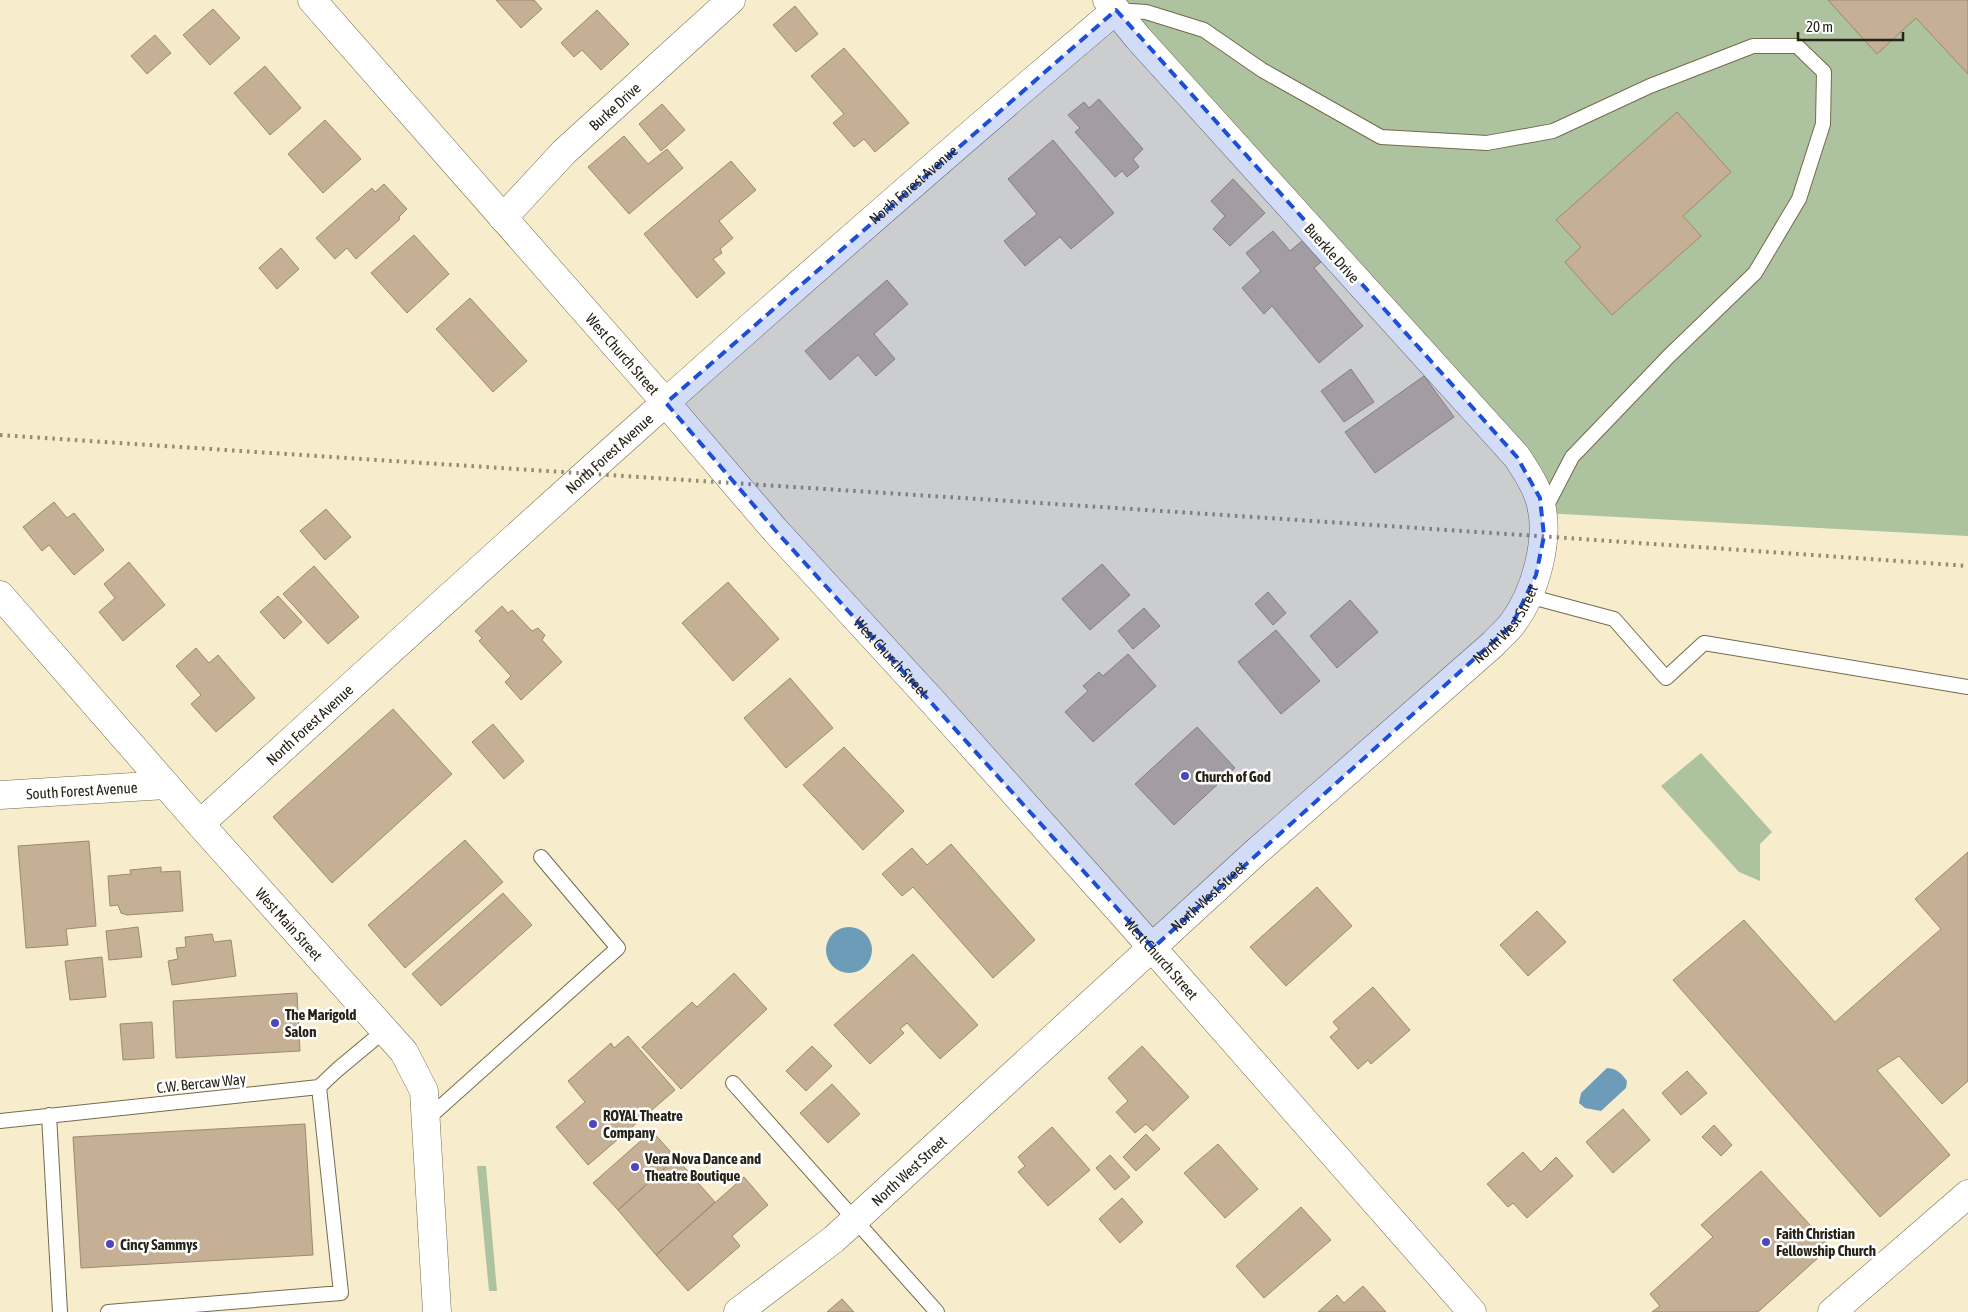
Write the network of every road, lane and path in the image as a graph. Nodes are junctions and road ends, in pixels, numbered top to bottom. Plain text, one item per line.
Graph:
1 (312, 0) edge
2 (731, 0) edge
3 (1112, 5) edge
4 (503, 218) junction
5 (666, 403) junction
6 (1543, 514) junction
7 (0, 595) edge
8 (1528, 596) junction
9 (1968, 687) edge
10 (166, 785) junction
11 (0, 795) edge
12 (200, 824) junction
13 (541, 857) dead end
14 (1153, 948) junction
15 (385, 1030) junction
16 (733, 1083) dead end
17 (319, 1087) junction
18 (49, 1115) junction
19 (426, 1120) junction
20 (0, 1121) edge
21 (1968, 1194) edge
22 (855, 1220) junction
23 (795, 1268) junction
24 (138, 1311) edge
25 (60, 1312) edge
26 (108, 1312) edge
27 (437, 1312) edge
28 (738, 1312) edge
29 (769, 1312) edge
30 (937, 1312) edge
31 (1472, 1312) edge
32 (1832, 1312) edge

1 - 4 street, West Church Street
2 - 4 street, Burke Drive
3 - 5 street, North Forest Avenue
3 - 6 street, Buerkle Drive
3 - 6 lane
4 - 5 street, West Church Street
5 - 12 street, North Forest Avenue
5 - 14 street, West Church Street
6 - 8 street, North West Street
7 - 10 street, West Main Street
8 - 9 lane
8 - 14 street, North West Street
10 - 11 street, South Forest Avenue
10 - 12 street, West Main Street
12 - 15 street, West Main Street
13 - 19 lane
14 - 22 street, North West Street
14 - 31 street, West Church Street
15 - 17 lane
15 - 19 street, West Main Street
16 - 22 lane
17 - 18 lane, C.W. Bercaw Way
17 - 24 lane
18 - 20 lane, C.W. Bercaw Way
18 - 25 lane
19 - 27 street, West Main Street
21 - 32 street
22 - 23 street, North West Street
22 - 30 lane
23 - 28 street, North West Street
23 - 29 street, North West Street
24 - 26 lane

